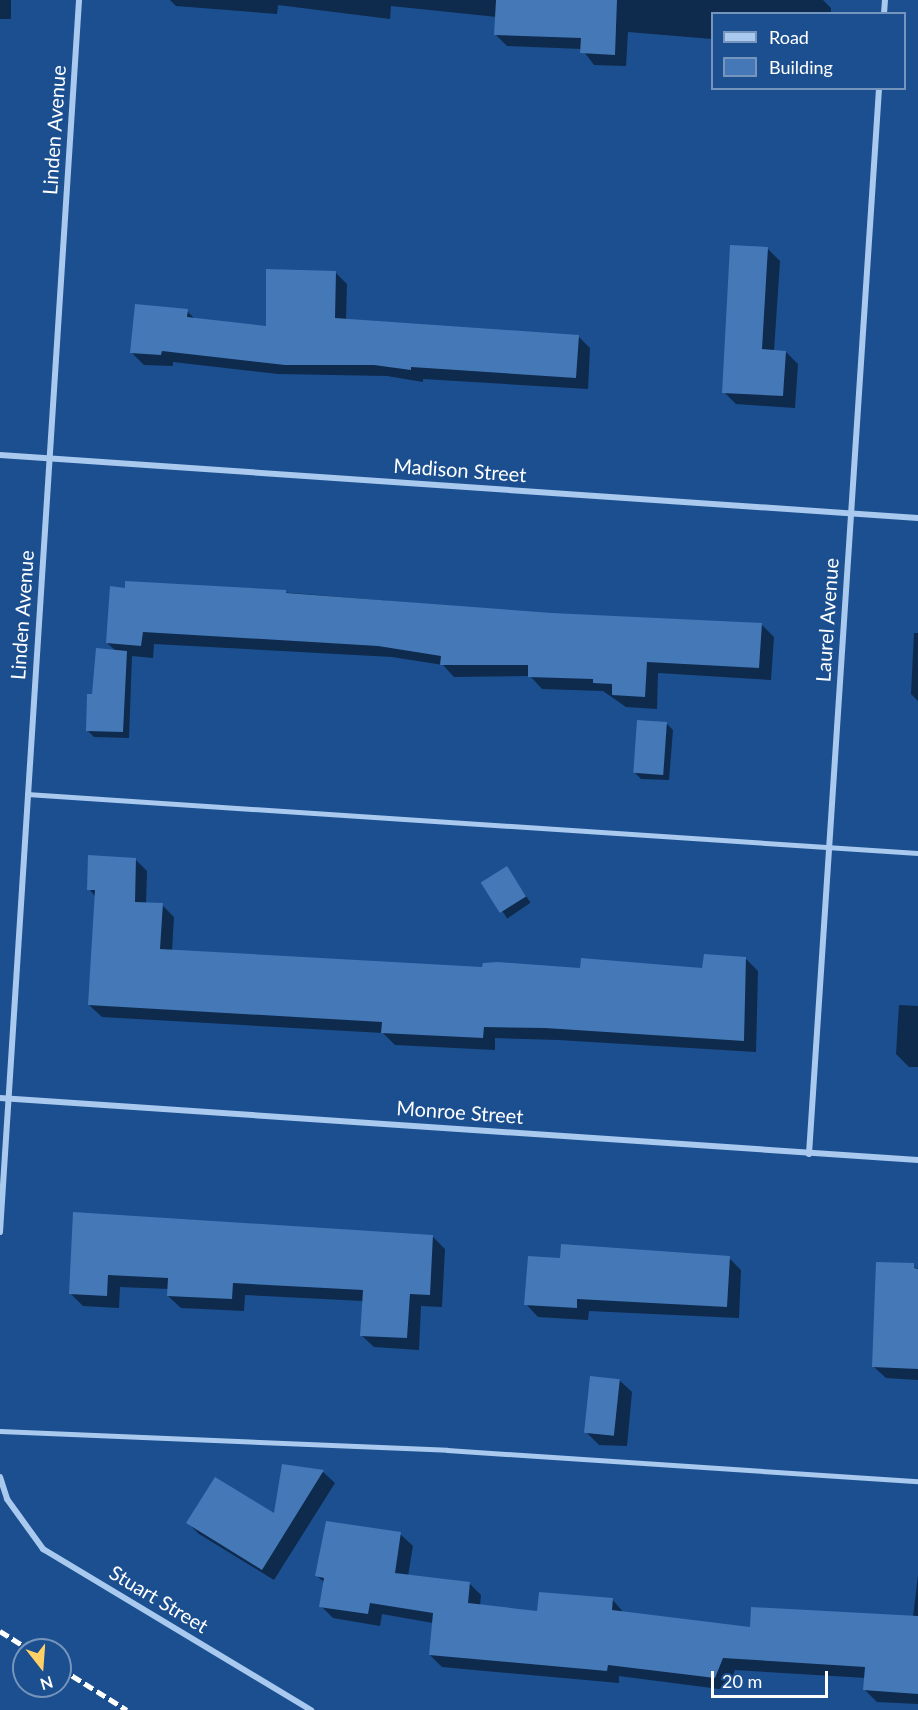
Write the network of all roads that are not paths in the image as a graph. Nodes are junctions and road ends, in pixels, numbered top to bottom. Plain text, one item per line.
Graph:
1 (79, 0) edge
2 (879, 90) edge
3 (0, 455) edge
4 (50, 458) junction
5 (851, 514) junction
6 (918, 518) edge
7 (27, 794) junction
8 (828, 848) junction
9 (918, 853) edge
10 (3, 1098) edge
11 (809, 1154) junction
12 (918, 1160) edge
13 (0, 1232) edge
14 (0, 1431) edge
15 (0, 1477) edge
16 (918, 1480) edge
17 (4, 1499) edge
18 (311, 1710) edge

1 - 4 street, Linden Avenue
2 - 5 street, Laurel Avenue
3 - 4 street, Madison Street
4 - 5 street, Madison Street
4 - 7 street, Linden Avenue
5 - 6 street, Madison Street
5 - 8 street, Laurel Avenue
7 - 8 lane
7 - 10 street, Linden Avenue
8 - 9 lane
8 - 11 street, Laurel Avenue
10 - 11 street, Monroe Street
10 - 13 street, Linden Avenue
11 - 12 street, Monroe Street
14 - 16 lane
15 - 17 street
17 - 18 street, Stuart Street

